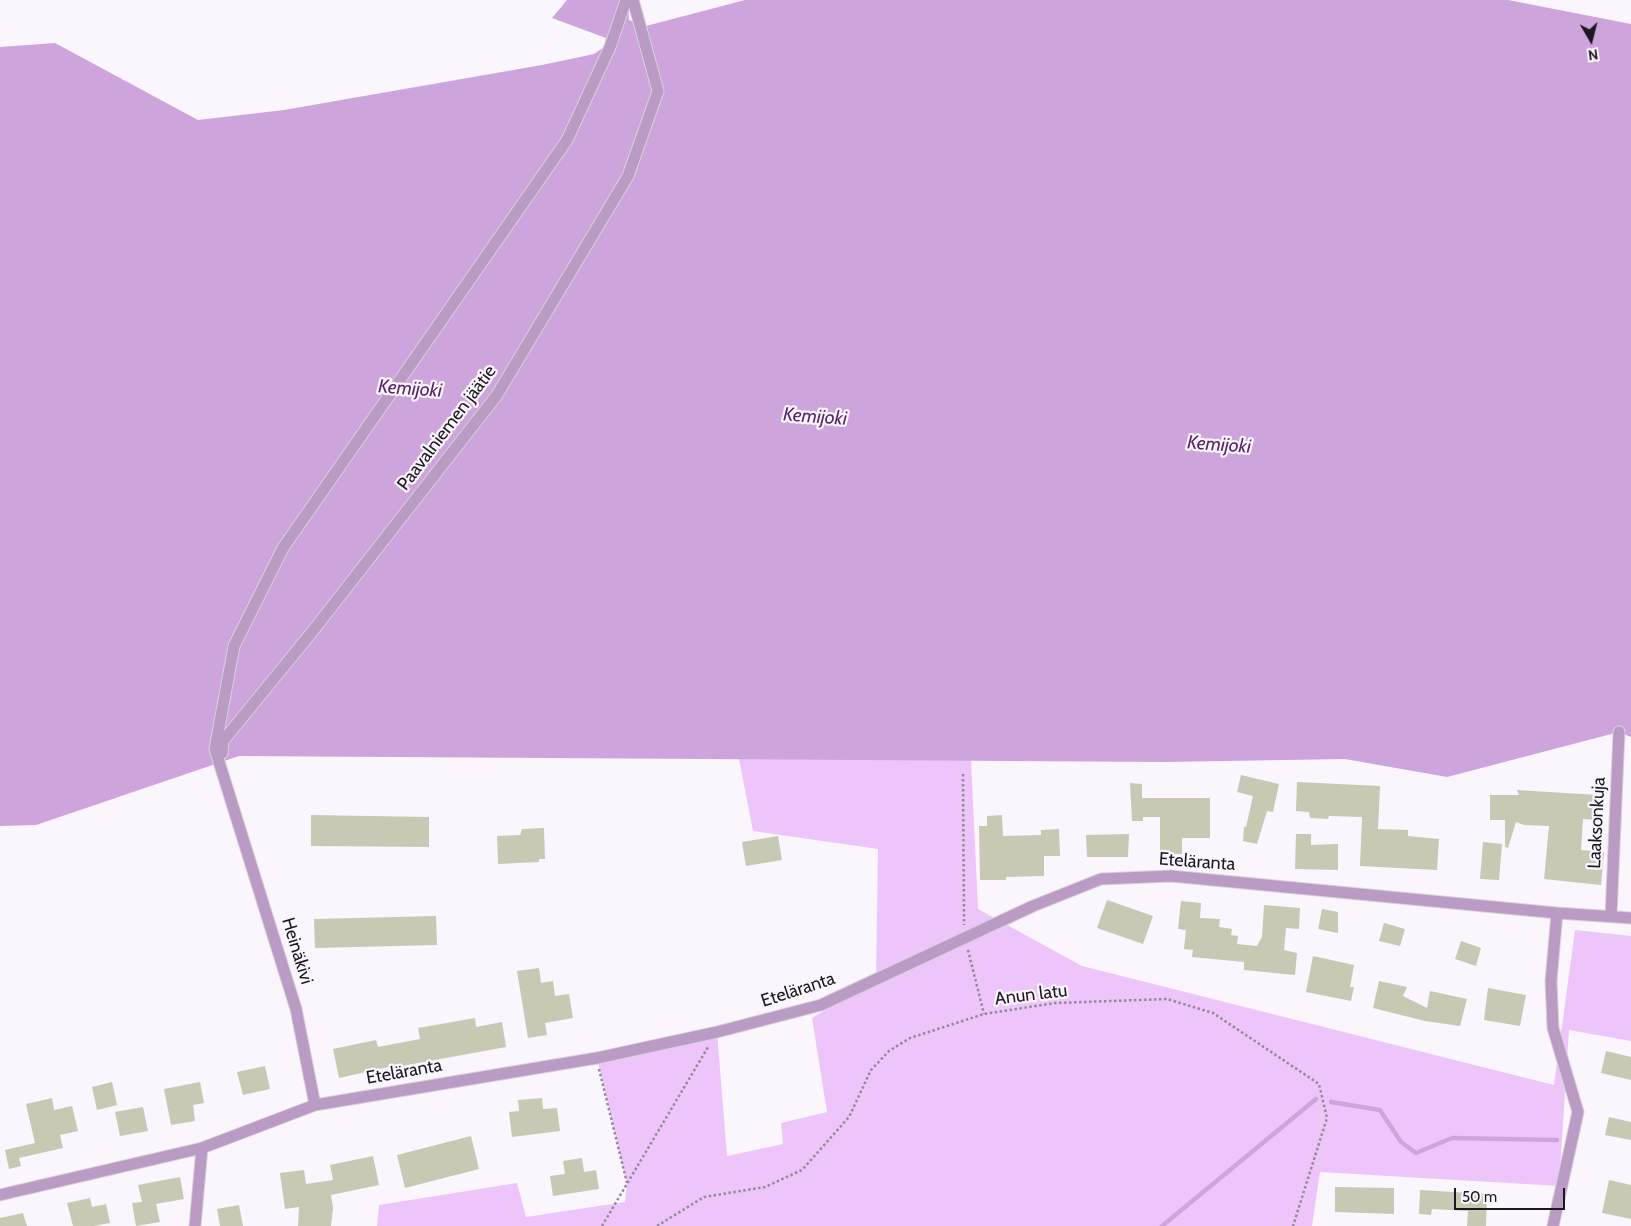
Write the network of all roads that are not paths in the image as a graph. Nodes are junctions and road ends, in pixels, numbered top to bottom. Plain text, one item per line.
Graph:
1 (626, 0) edge
2 (633, 0) edge
3 (1619, 732) dead end
4 (220, 762) junction
5 (1556, 913) junction
6 (1611, 916) junction
7 (1631, 918) edge
8 (315, 1105) junction
9 (202, 1148) junction
10 (0, 1195) edge
11 (195, 1226) edge
12 (1553, 1226) edge

1 - 4 street
2 - 4 street, Paavalniemen jäätie
3 - 6 street, Laaksonkuja
4 - 8 street, Heinäkivi
5 - 6 street, Eteläranta
5 - 8 street, Eteläranta
5 - 12 street
6 - 7 street, Eteläranta
8 - 9 street, Eteläranta
9 - 10 street, Eteläranta
9 - 11 street

